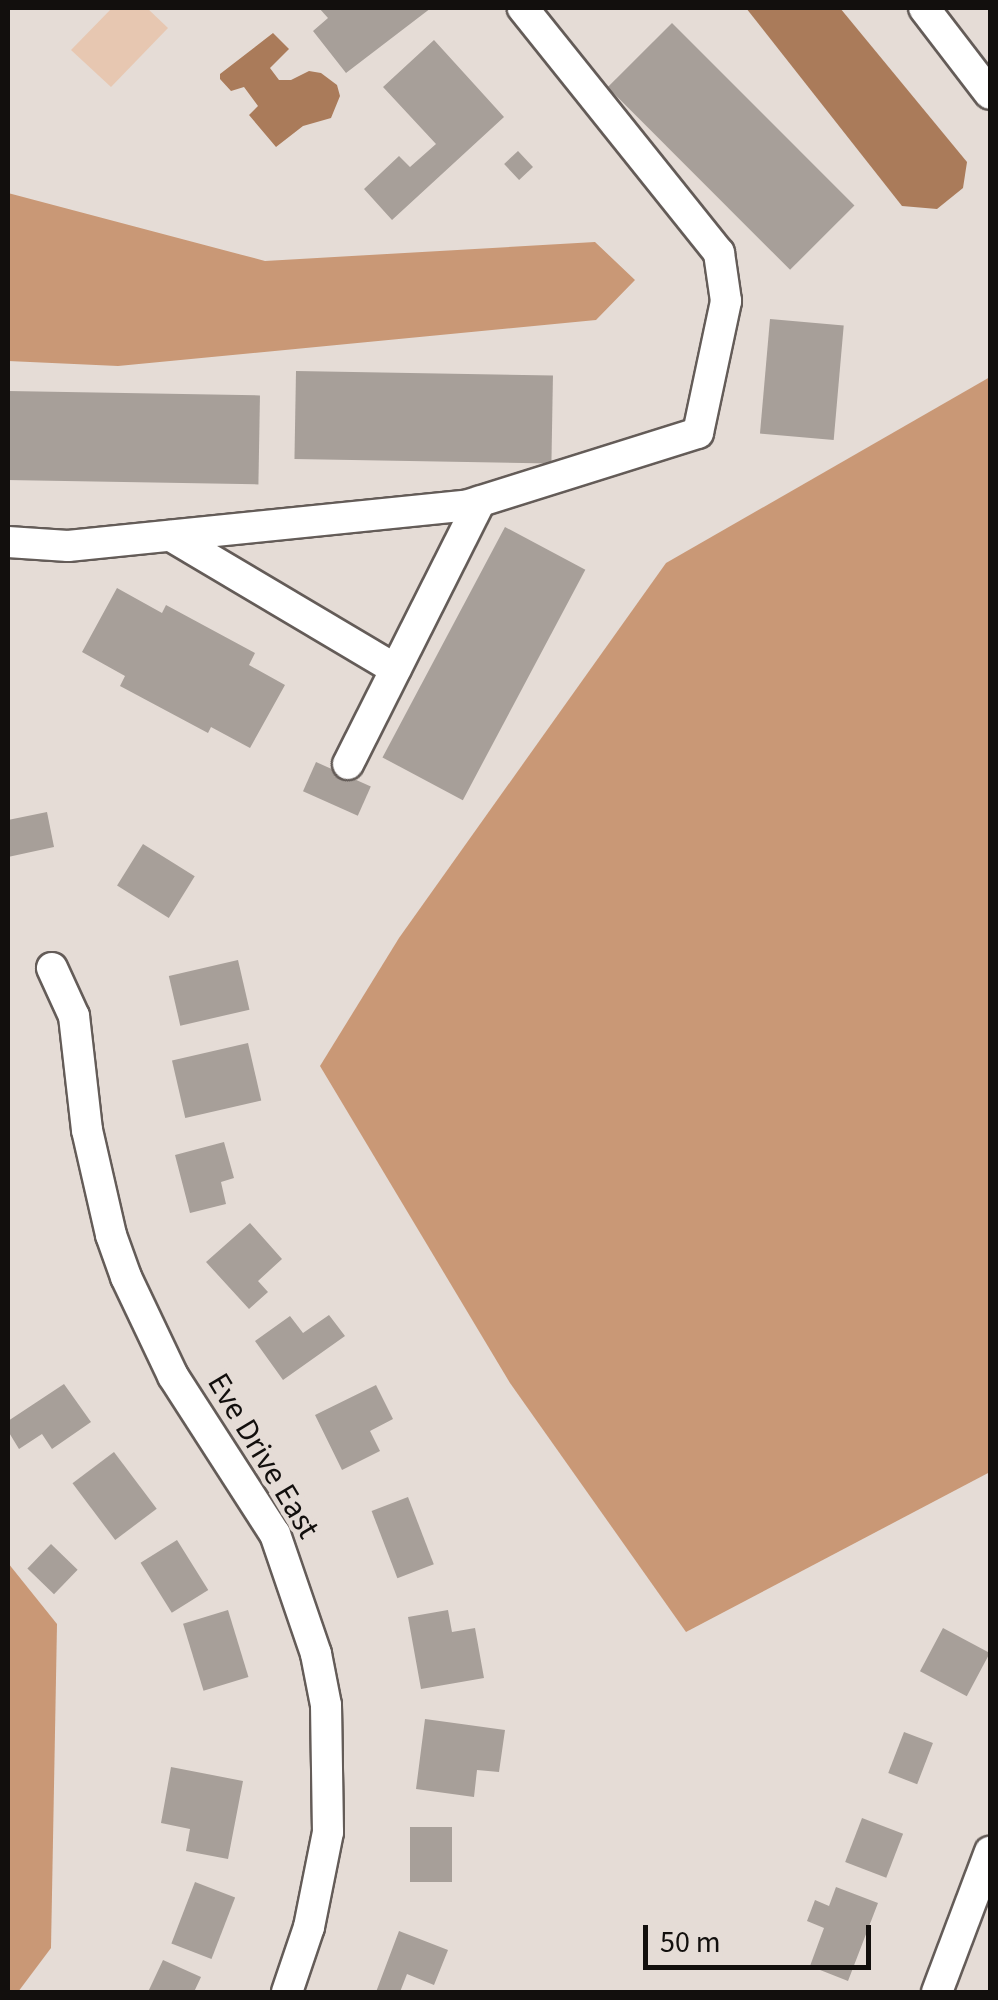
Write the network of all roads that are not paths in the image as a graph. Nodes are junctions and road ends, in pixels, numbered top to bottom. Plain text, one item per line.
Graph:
1 (523, 8) edge
2 (924, 8) edge
3 (990, 94) edge
4 (480, 501) junction
5 (171, 536) junction
6 (8, 542) edge
7 (395, 670) junction
8 (348, 764) dead end
9 (52, 968) dead end
10 (990, 1852) edge
11 (287, 1992) edge
12 (937, 1992) edge

1 - 4 street
2 - 3 street
4 - 5 street
4 - 7 street
5 - 6 street
5 - 7 street
7 - 8 street
9 - 11 street, Eve Drive East
10 - 12 street

